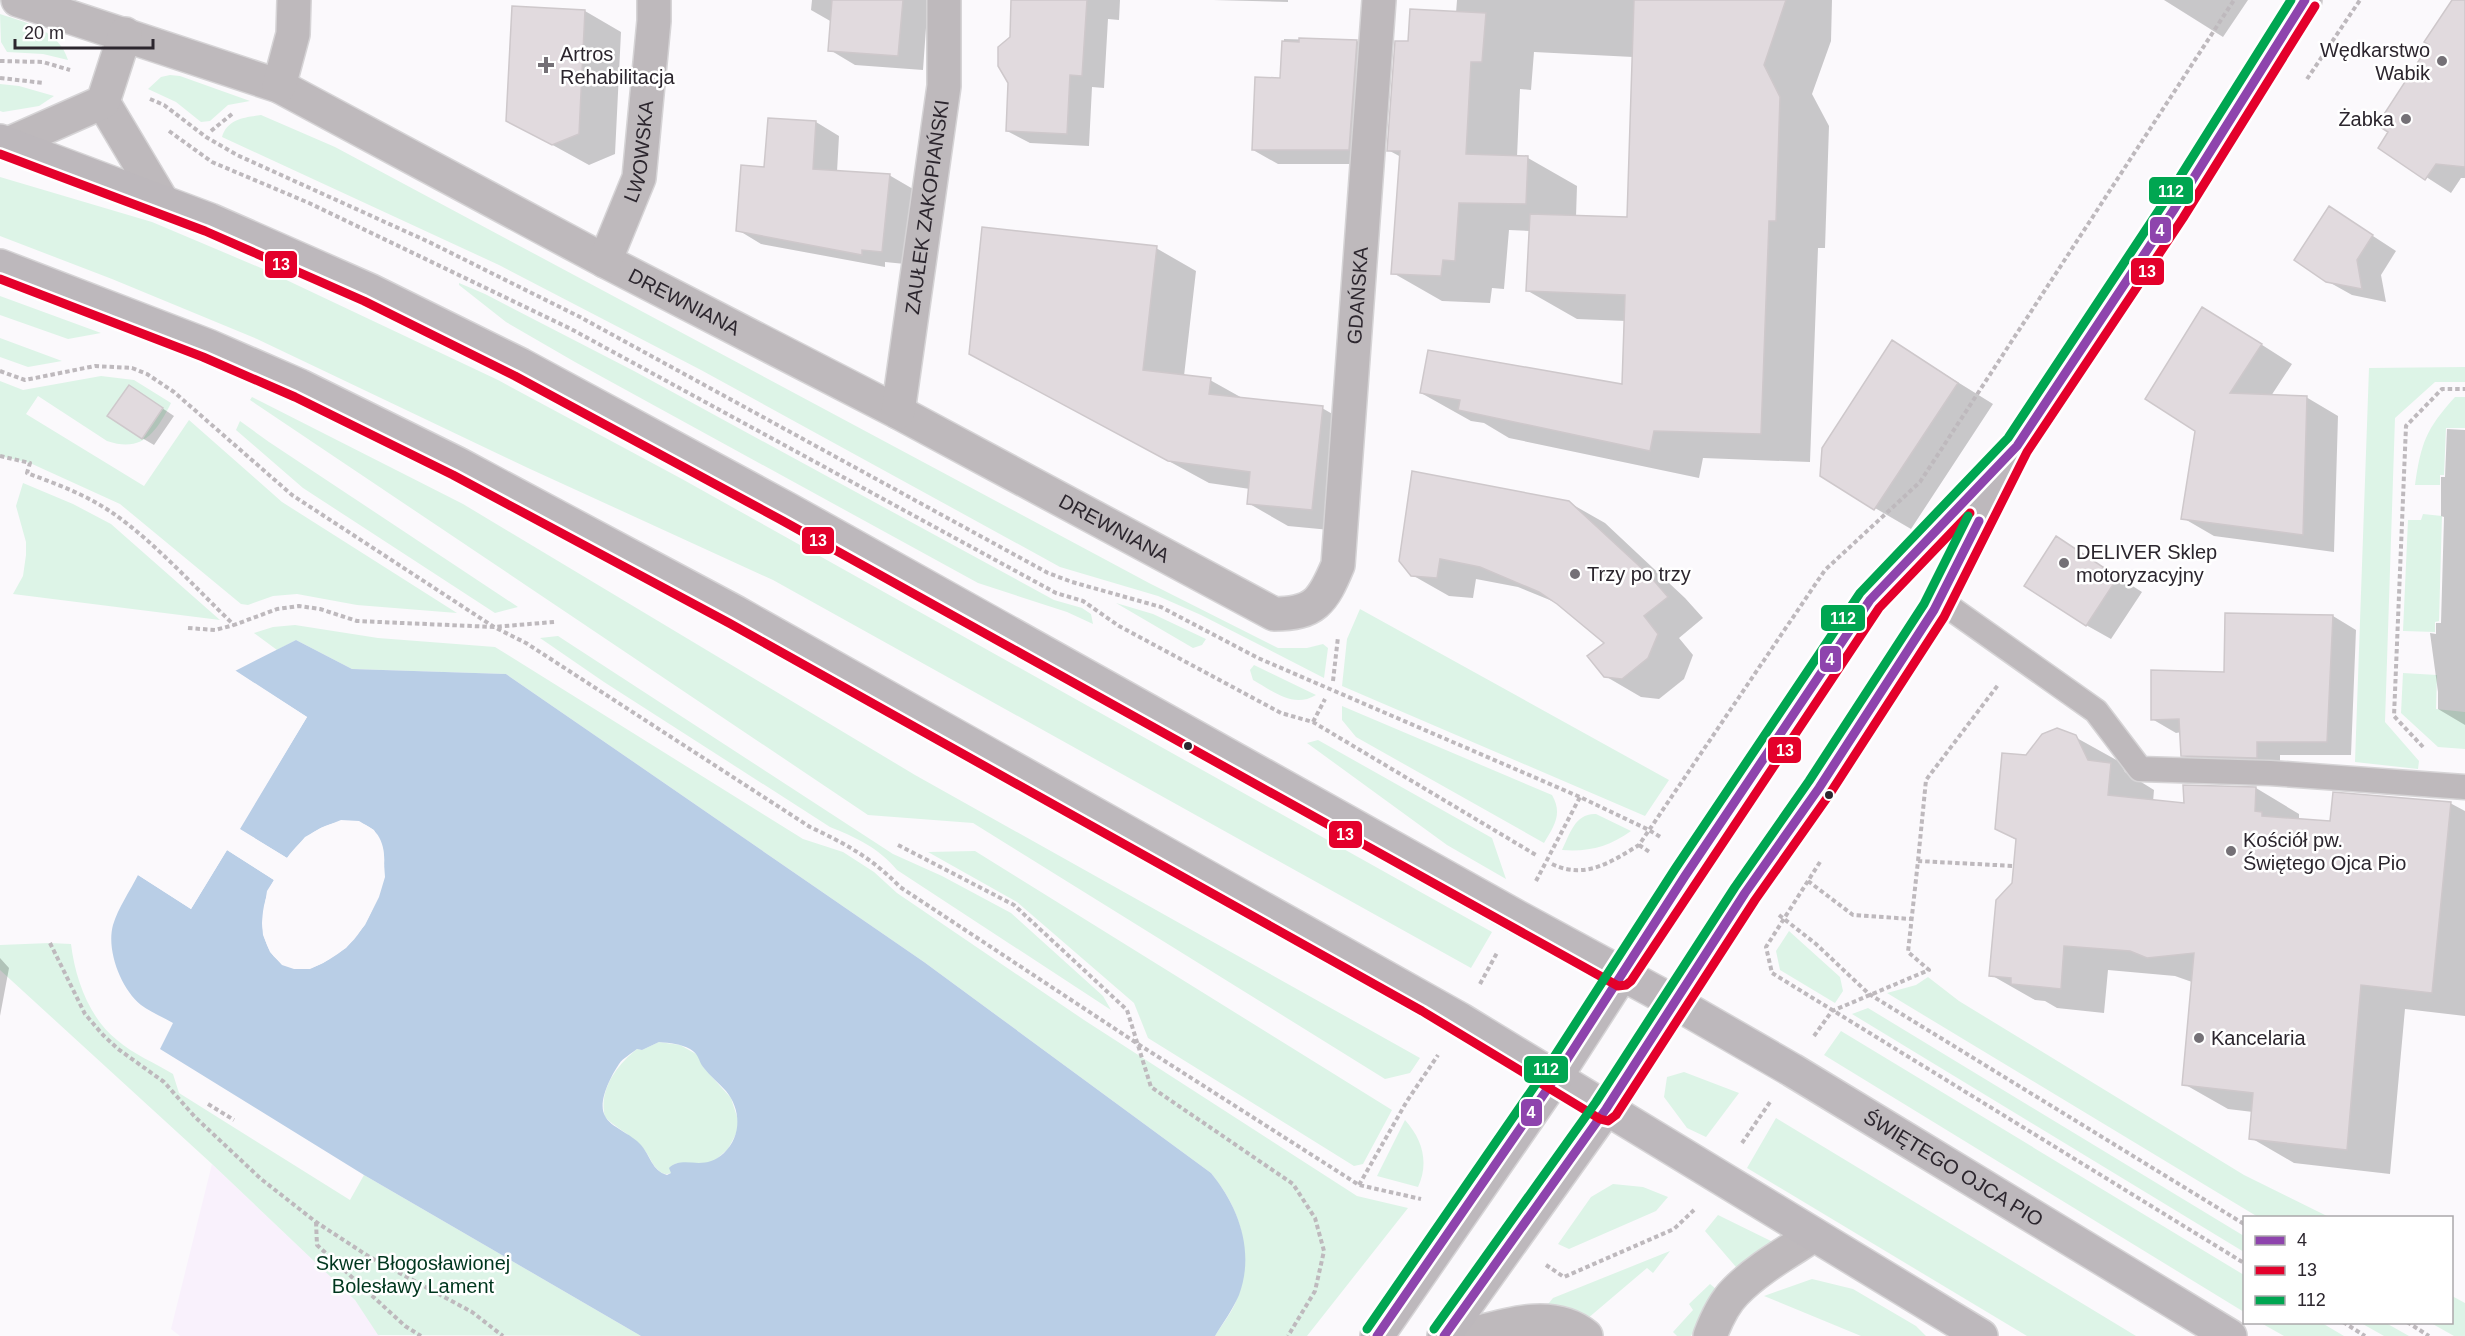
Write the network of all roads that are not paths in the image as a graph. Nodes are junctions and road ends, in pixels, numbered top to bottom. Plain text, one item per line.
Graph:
1 (18, 0) edge
2 (294, 0) edge
3 (654, 0) edge
4 (944, 0) edge
5 (1379, 0) edge
6 (2305, 0) edge
7 (125, 34) junction
8 (279, 86) junction
9 (103, 102) junction
10 (4, 143) edge
11 (162, 201) junction
12 (605, 261) junction
13 (0, 266) edge
14 (898, 412) junction
15 (2017, 446) junction
16 (1328, 589) joint
17 (1939, 600) junction
18 (2465, 787) edge
19 (1621, 974) junction
20 (1674, 1002) junction
21 (1555, 1078) junction
22 (1605, 1109) junction
23 (1814, 1235) junction
24 (1377, 1336) edge
25 (1444, 1336) edge
26 (1466, 1336) edge
27 (1586, 1336) edge
28 (1710, 1336) edge
29 (1981, 1336) edge
30 (2230, 1336) edge

1 - 7 street, DREWNIANA
2 - 8 street
3 - 12 street, LWOWSKA
4 - 14 street, ZAUŁEK ZAKOPIAŃSKI
5 - 16 street, GDAŃSKA
6 - 15 main road
7 - 8 street, DREWNIANA
7 - 9 street
8 - 12 street, DREWNIANA
9 - 10 street
9 - 11 street
10 - 11 main road, ŚWIĘTEGO OJCA PIO
11 - 19 main road, ŚWIĘTEGO OJCA PIO
12 - 14 street, DREWNIANA
13 - 21 main road
14 - 16 street, DREWNIANA
15 - 17 main road
15 - 19 main road
17 - 18 lane
17 - 20 main road
19 - 20 main road, ŚWIĘTEGO OJCA PIO
19 - 21 main road
20 - 22 main road
20 - 30 main road, ŚWIĘTEGO OJCA PIO
21 - 22 main road
21 - 24 main road
22 - 23 main road
22 - 25 main road
23 - 28 street
23 - 29 main road
26 - 27 street

